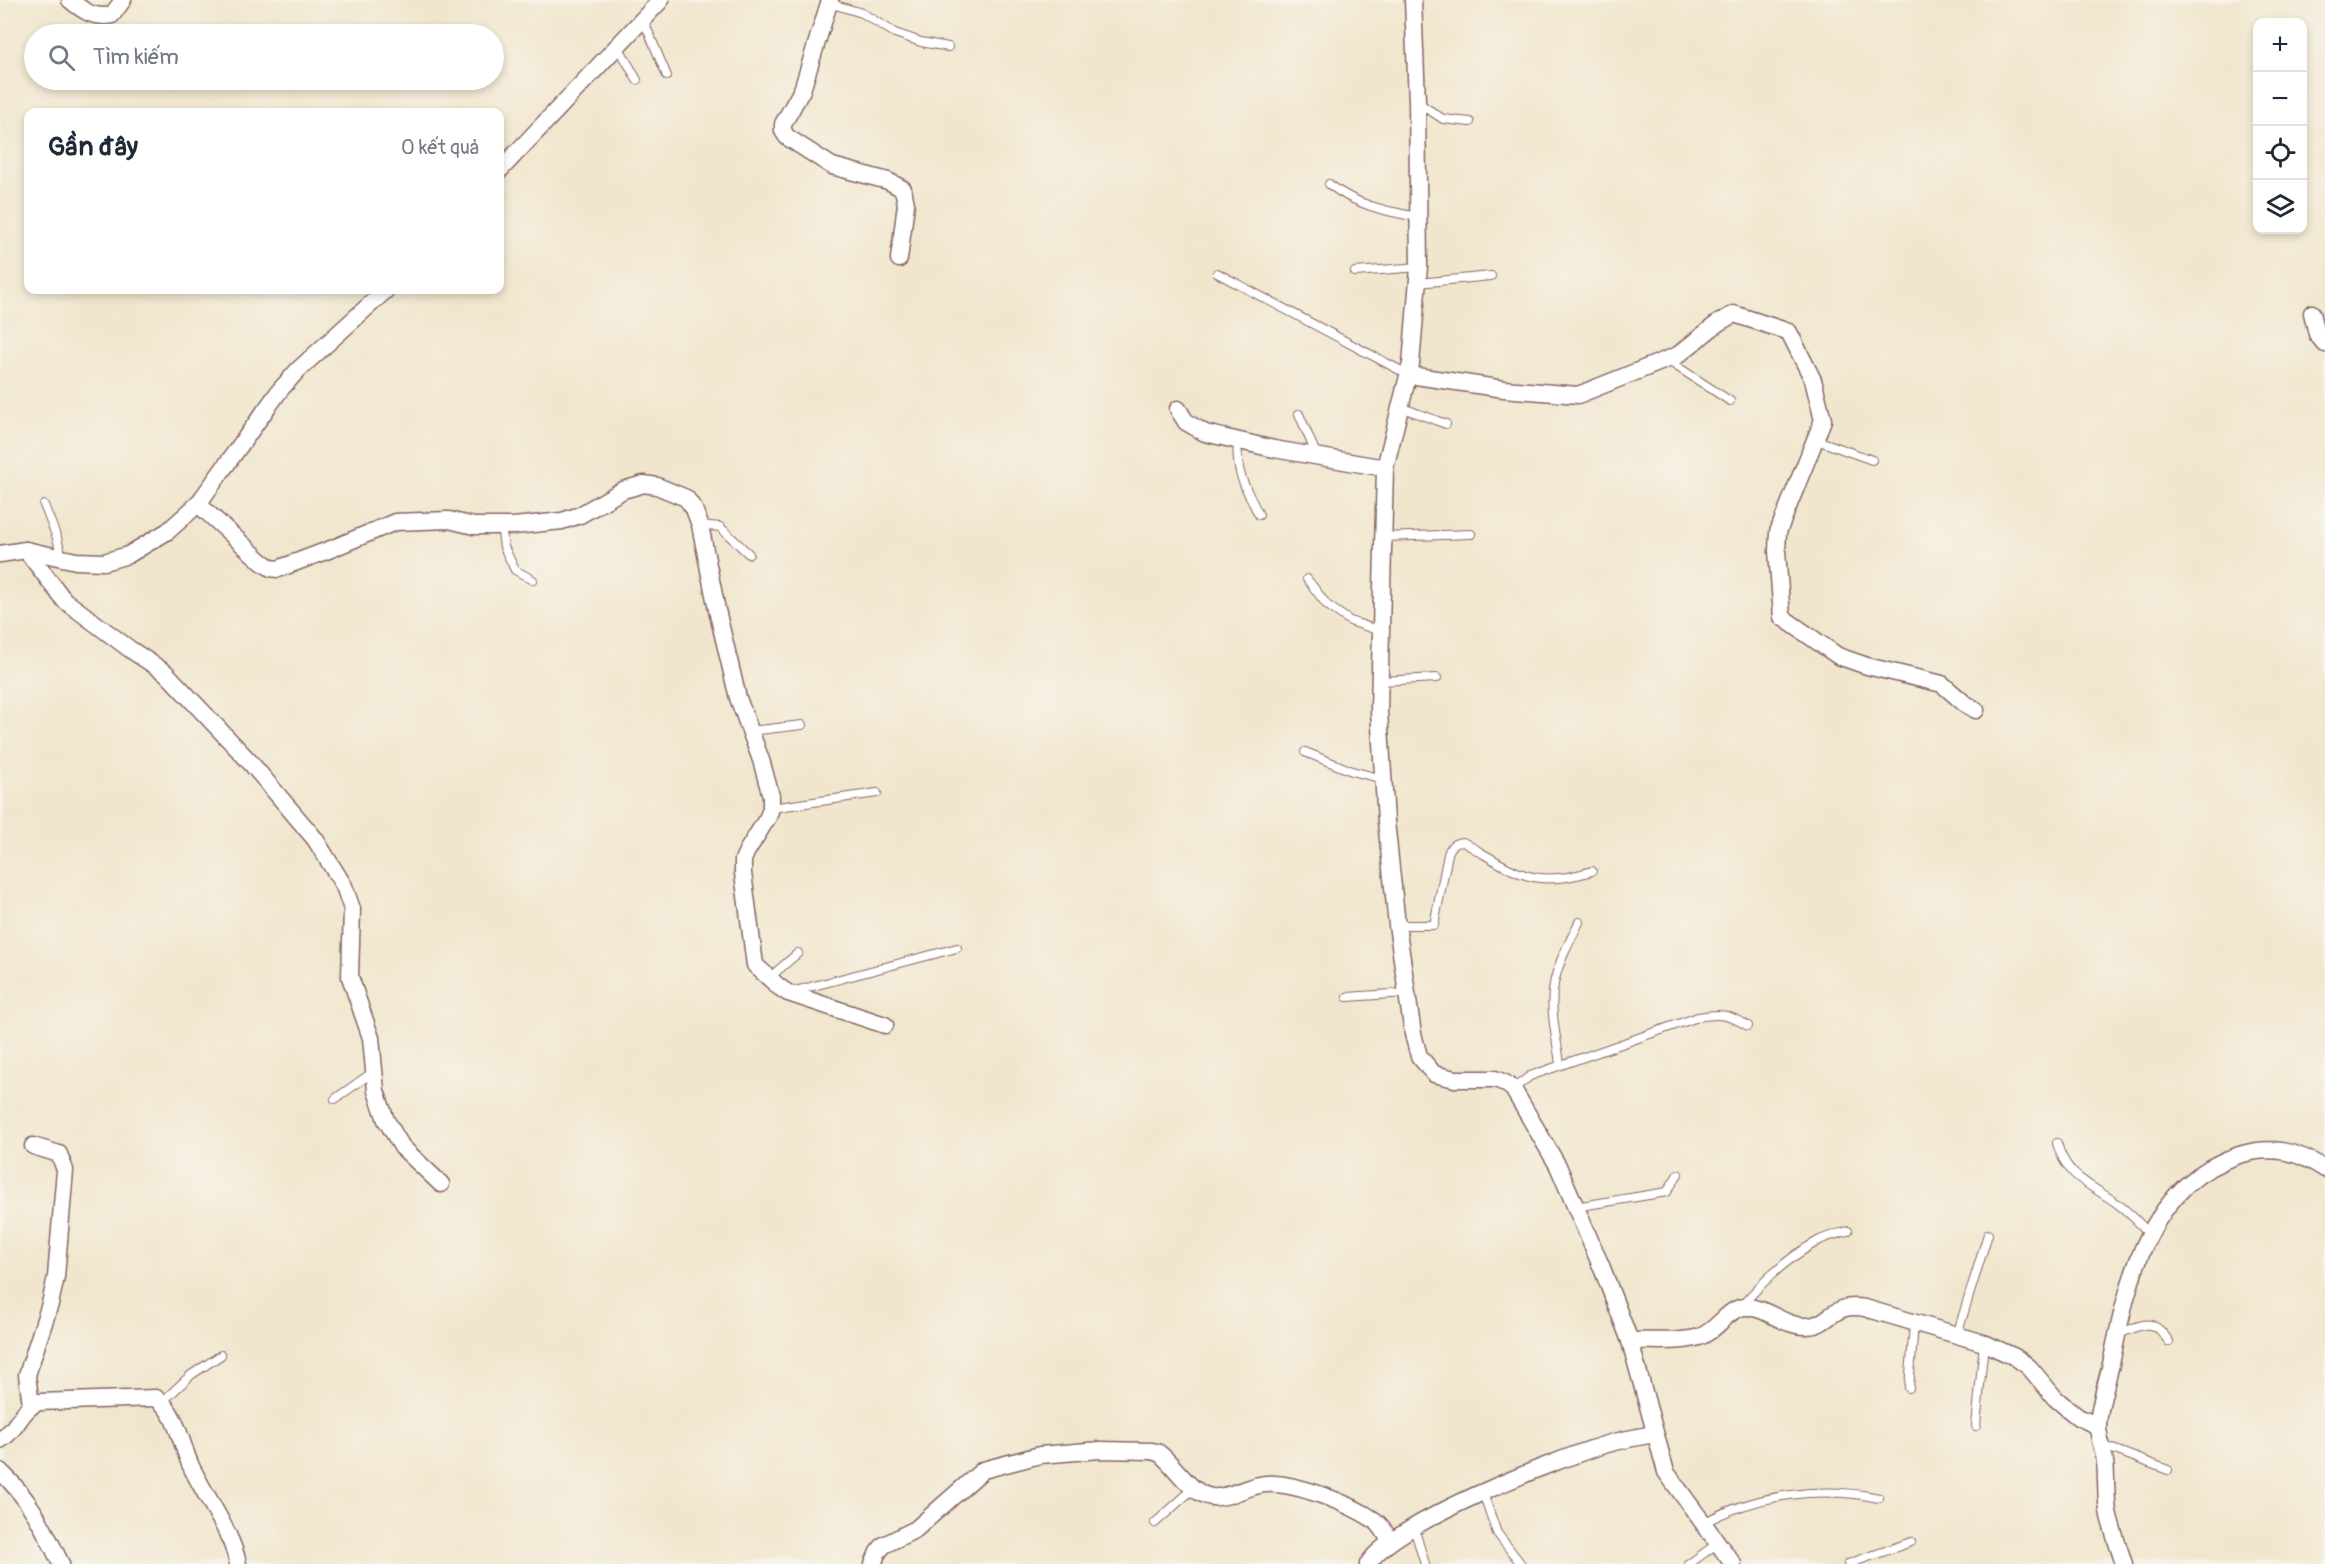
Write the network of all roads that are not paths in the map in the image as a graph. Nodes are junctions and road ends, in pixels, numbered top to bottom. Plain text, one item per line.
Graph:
1 (70, 0) edge
2 (123, 0) edge
3 (661, 0) edge
4 (1413, 0) edge
5 (830, 1) edge
6 (643, 19) junction
7 (618, 46) junction
8 (948, 46) dead end
9 (667, 76) dead end
10 (637, 80) dead end
11 (1417, 101) junction
12 (1470, 122) dead end
13 (504, 166) edge
14 (1329, 184) dead end
15 (1418, 217) junction
16 (899, 259) dead end
17 (1355, 272) dead end
18 (1217, 273) dead end
19 (1418, 275) junction
20 (1491, 276) dead end
21 (382, 294) edge
22 (2312, 314) dead end
23 (2325, 344) edge
24 (1666, 360) junction
25 (1408, 375) junction
26 (1730, 401) dead end
27 (1400, 407) junction
28 (1178, 409) dead end
29 (1299, 414) dead end
30 (1446, 424) dead end
31 (1238, 440) junction
32 (1817, 440) junction
33 (1318, 456) junction
34 (1872, 460) dead end
35 (1385, 468) junction
36 (198, 504) junction
37 (44, 505) dead end
38 (1258, 515) dead end
39 (700, 525) junction
40 (501, 526) junction
41 (1471, 534) dead end
42 (1382, 537) junction
43 (26, 550) junction
44 (0, 554) edge
45 (749, 554) dead end
46 (62, 558) junction
47 (1307, 579) dead end
48 (533, 580) dead end
49 (1380, 632) junction
50 (1437, 678) dead end
51 (1380, 681) junction
52 (1976, 710) dead end
53 (802, 725) dead end
54 (750, 731) junction
55 (1305, 752) dead end
56 (1384, 779) junction
57 (877, 794) dead end
58 (771, 808) junction
59 (1592, 871) dead end
60 (1579, 922) dead end
61 (1397, 925) junction
62 (957, 948) dead end
63 (798, 953) dead end
64 (769, 978) junction
65 (788, 993) junction
66 (1407, 993) junction
67 (1347, 998) dead end
68 (885, 1025) dead end
69 (1748, 1026) dead end
70 (1560, 1064) junction
71 (373, 1072) junction
72 (1513, 1089) junction
73 (335, 1099) dead end
74 (2057, 1143) dead end
75 (33, 1146) dead end
76 (2325, 1169) edge
77 (1678, 1174) dead end
78 (441, 1184) dead end
79 (1575, 1207) junction
80 (1848, 1231) dead end
81 (1988, 1234) dead end
82 (2150, 1234) junction
83 (1740, 1308) junction
84 (1914, 1324) junction
85 (1957, 1335) junction
86 (2117, 1335) junction
87 (1630, 1341) junction
88 (2169, 1342) dead end
89 (1984, 1343) junction
90 (221, 1356) dead end
91 (1909, 1388) dead end
92 (162, 1402) junction
93 (31, 1405) junction
94 (1976, 1426) dead end
95 (2098, 1426) junction
96 (1654, 1434) junction
97 (0, 1440) edge
98 (2102, 1445) junction
99 (2168, 1470) dead end
100 (0, 1471) edge
101 (1195, 1488) junction
102 (1483, 1493) junction
103 (1879, 1498) dead end
104 (1155, 1523) dead end
105 (1702, 1523) junction
106 (1414, 1528) junction
107 (1390, 1542) junction
108 (1911, 1542) dead end
109 (1718, 1543) junction
110 (61, 1564) edge
111 (238, 1564) edge
112 (873, 1564) edge
113 (1368, 1564) edge
114 (1425, 1564) edge
115 (1521, 1564) edge
116 (1689, 1564) edge
117 (1733, 1564) edge
118 (1848, 1564) edge
119 (2124, 1564) edge

1 - 2 street
3 - 6 street
4 - 11 street
5 - 8 lane
5 - 16 street
6 - 7 street
6 - 9 lane
7 - 10 lane
7 - 13 street
11 - 12 lane
11 - 15 street
14 - 15 lane
15 - 19 street
17 - 19 lane
18 - 25 lane
19 - 20 lane
19 - 25 street
21 - 36 street
22 - 23 street
24 - 25 street
24 - 26 lane
24 - 32 street
25 - 27 street
27 - 30 lane
27 - 35 street
28 - 31 street
29 - 33 lane
31 - 33 street
31 - 38 lane
32 - 34 lane
32 - 52 street
33 - 35 street
35 - 42 street
36 - 40 street
36 - 46 street
37 - 46 lane
39 - 40 street
39 - 45 lane
39 - 54 street
40 - 48 lane
41 - 42 lane
42 - 49 street
43 - 44 street
43 - 46 street
43 - 71 street
47 - 49 lane
49 - 51 street
50 - 51 lane
51 - 56 street
53 - 54 lane
54 - 58 street
55 - 56 lane
56 - 61 street
57 - 58 lane
58 - 64 street
59 - 61 lane
60 - 70 lane
61 - 66 street
62 - 65 lane
63 - 64 lane
64 - 65 street
65 - 68 street
66 - 67 lane
66 - 72 street
69 - 70 lane
70 - 72 lane
71 - 73 lane
71 - 78 street
72 - 79 street
74 - 82 lane
75 - 93 street
76 - 82 street
77 - 79 lane
79 - 87 street
80 - 83 lane
81 - 85 lane
82 - 86 street
83 - 84 street
83 - 87 street
84 - 85 street
84 - 91 lane
85 - 89 street
86 - 88 lane
86 - 95 street
87 - 96 street
89 - 94 lane
89 - 95 street
90 - 92 lane
92 - 93 street
92 - 111 street
93 - 97 street
95 - 98 street
96 - 102 street
96 - 105 street
98 - 99 lane
98 - 119 street
100 - 110 street
101 - 104 lane
101 - 107 street
101 - 112 street
102 - 106 street
102 - 115 lane
103 - 105 lane
105 - 109 street
106 - 107 street
106 - 114 lane
107 - 113 street
108 - 118 lane
109 - 116 lane
109 - 117 street

